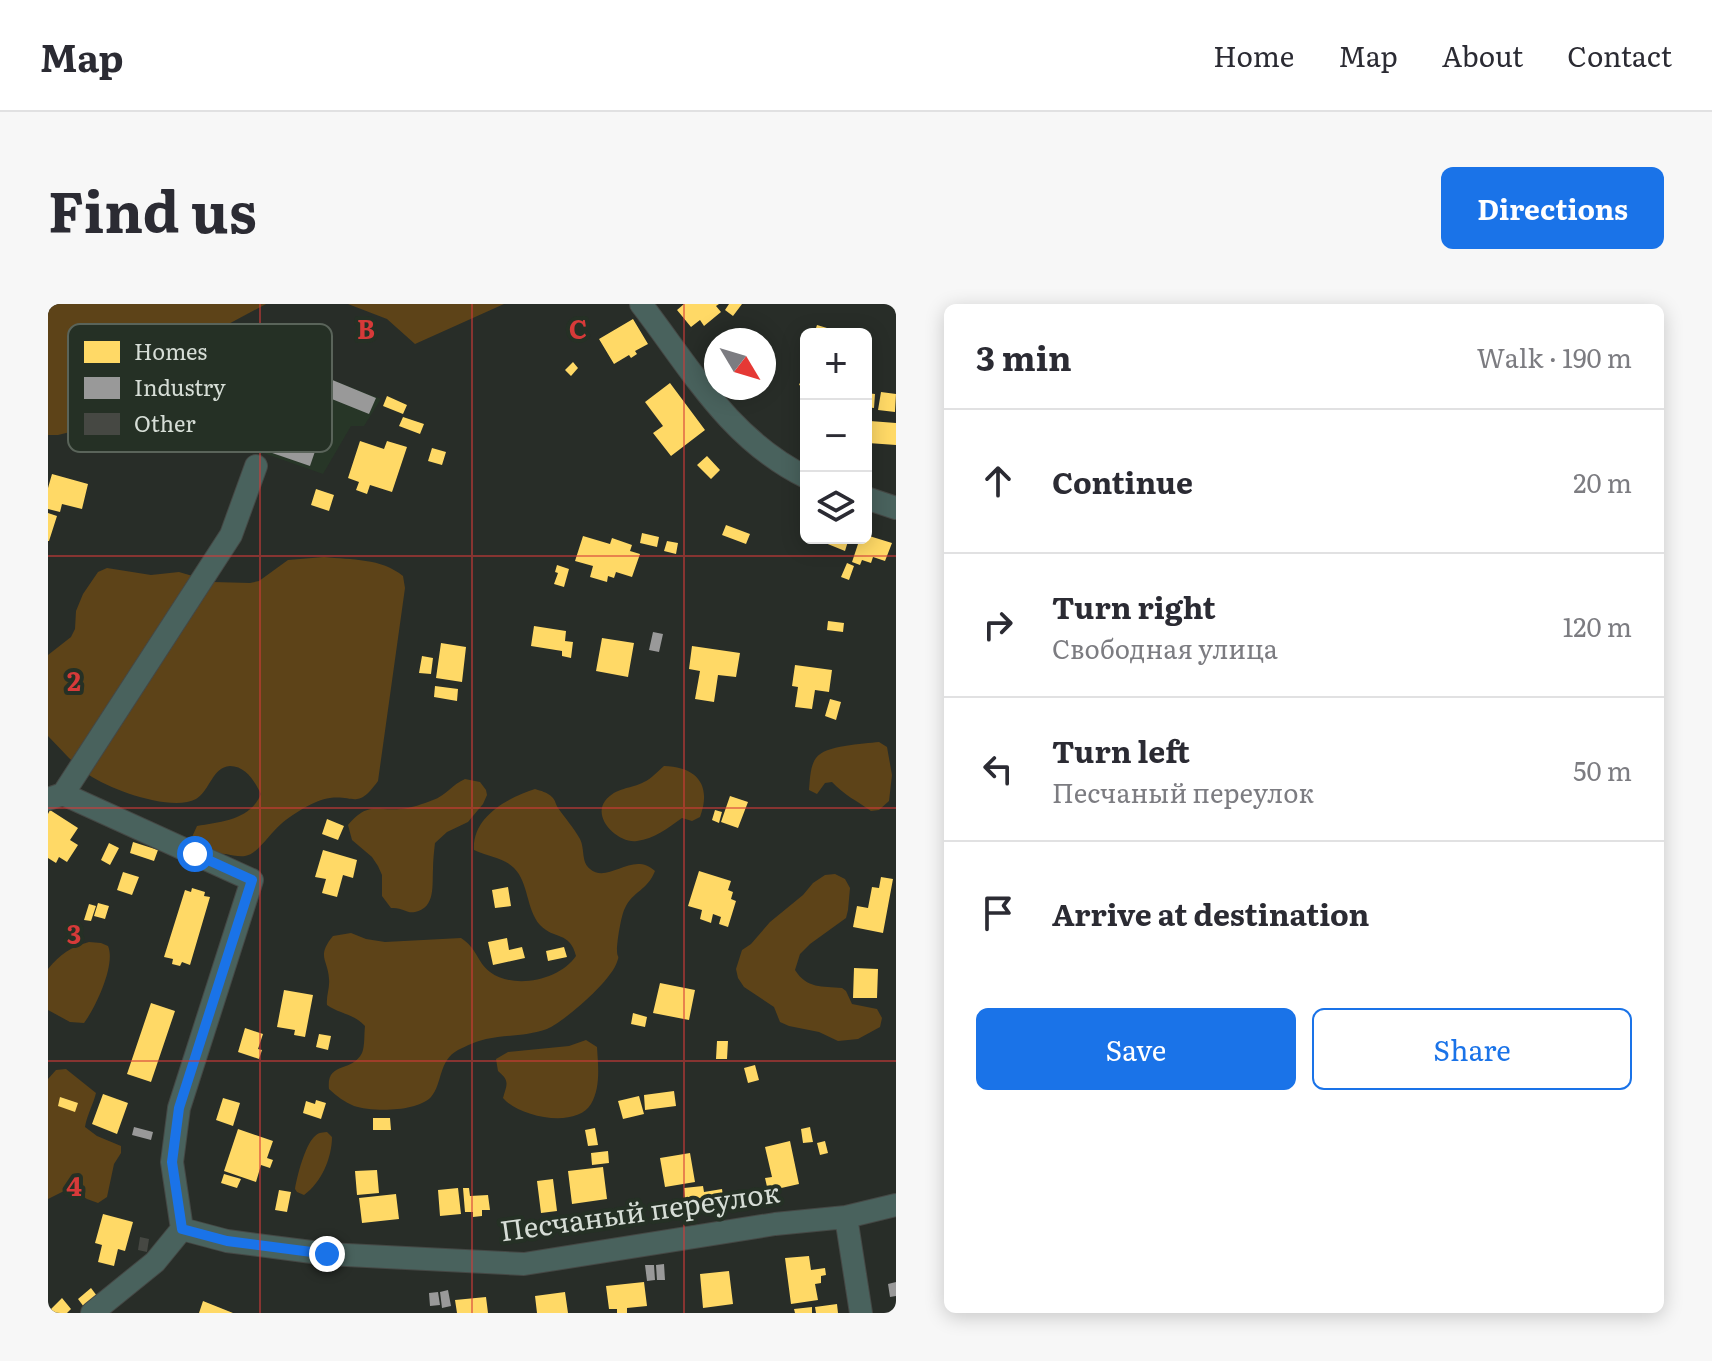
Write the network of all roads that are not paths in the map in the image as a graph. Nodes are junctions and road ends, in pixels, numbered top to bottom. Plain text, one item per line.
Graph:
1 (641, 304) edge
2 (256, 466) dead end
3 (800, 474) edge
4 (872, 500) edge
5 (896, 508) edge
6 (56, 796) edge
7 (896, 1205) edge
8 (846, 1217) junction
9 (182, 1229) junction
10 (92, 1313) edge
11 (861, 1313) edge

1 - 3 street
2 - 6 street
4 - 5 street
6 - 9 street
7 - 8 street, Песчаный переулок
8 - 9 street, Песчаный переулок
8 - 11 street
9 - 10 street

